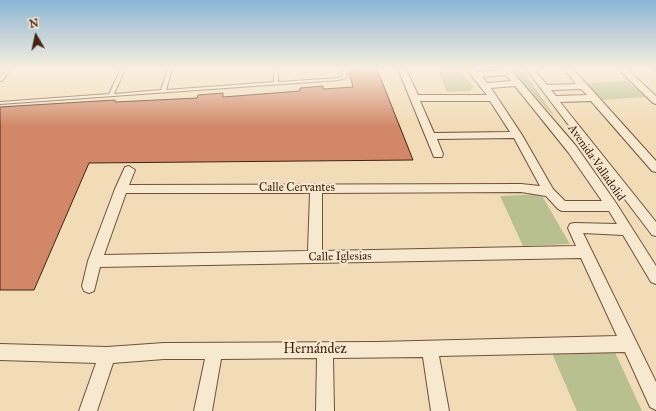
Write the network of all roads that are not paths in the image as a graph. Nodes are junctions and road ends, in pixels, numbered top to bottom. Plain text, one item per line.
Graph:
1 (114, 88) edge
2 (198, 88) edge
3 (411, 88) edge
4 (486, 88) edge
5 (523, 88) edge
6 (544, 88) edge
7 (584, 88) edge
8 (642, 88) edge
9 (163, 91) joint
10 (111, 95) junction
11 (415, 98) junction
12 (491, 98) junction
13 (592, 98) junction
14 (553, 99) junction
15 (656, 101) edge
16 (0, 103) edge
17 (517, 135) junction
18 (431, 136) junction
19 (438, 154) dead end
20 (655, 165) edge
21 (129, 170) dead end
22 (316, 188) junction
23 (121, 189) junction
24 (549, 192) junction
25 (612, 206) junction
26 (626, 230) junction
27 (656, 231) edge
28 (585, 252) junction
29 (315, 257) junction
30 (95, 261) junction
31 (656, 278) edge
32 (89, 286) dead end
33 (630, 344) junction
34 (429, 348) junction
35 (324, 350) junction
36 (214, 351) junction
37 (1, 354) edge
38 (107, 355) junction
39 (652, 382) edge
40 (656, 401) edge
41 (88, 411) edge
42 (203, 411) edge
43 (325, 411) edge
44 (440, 411) edge

1 - 10 lane
2 - 9 lane
3 - 11 street
4 - 12 street
5 - 25 street, Avenida Valladolid
6 - 14 street, Avenida Valladolid
7 - 13 street
8 - 15 street
9 - 10 lane
10 - 16 lane
11 - 12 street
11 - 18 street
12 - 17 street
13 - 14 street
13 - 20 street
14 - 27 street, Avenida Valladolid
17 - 18 street
17 - 24 street
18 - 19 street
21 - 23 street
22 - 23 street, Calle Cervantes
22 - 24 street, Calle Cervantes
22 - 29 street
23 - 30 street
24 - 25 street
25 - 26 street, Avenida Valladolid
26 - 28 street
26 - 31 street, Avenida Valladolid
28 - 29 street, Calle Iglesias
28 - 33 street
29 - 30 street, Calle Iglesias
30 - 32 street
33 - 34 street, Hernández
33 - 39 street
34 - 35 street, Hernández
34 - 44 street
35 - 36 street, Hernández
35 - 43 street
36 - 38 street, Hernández
36 - 42 street
37 - 38 street, Hernández
38 - 41 street
39 - 40 street

